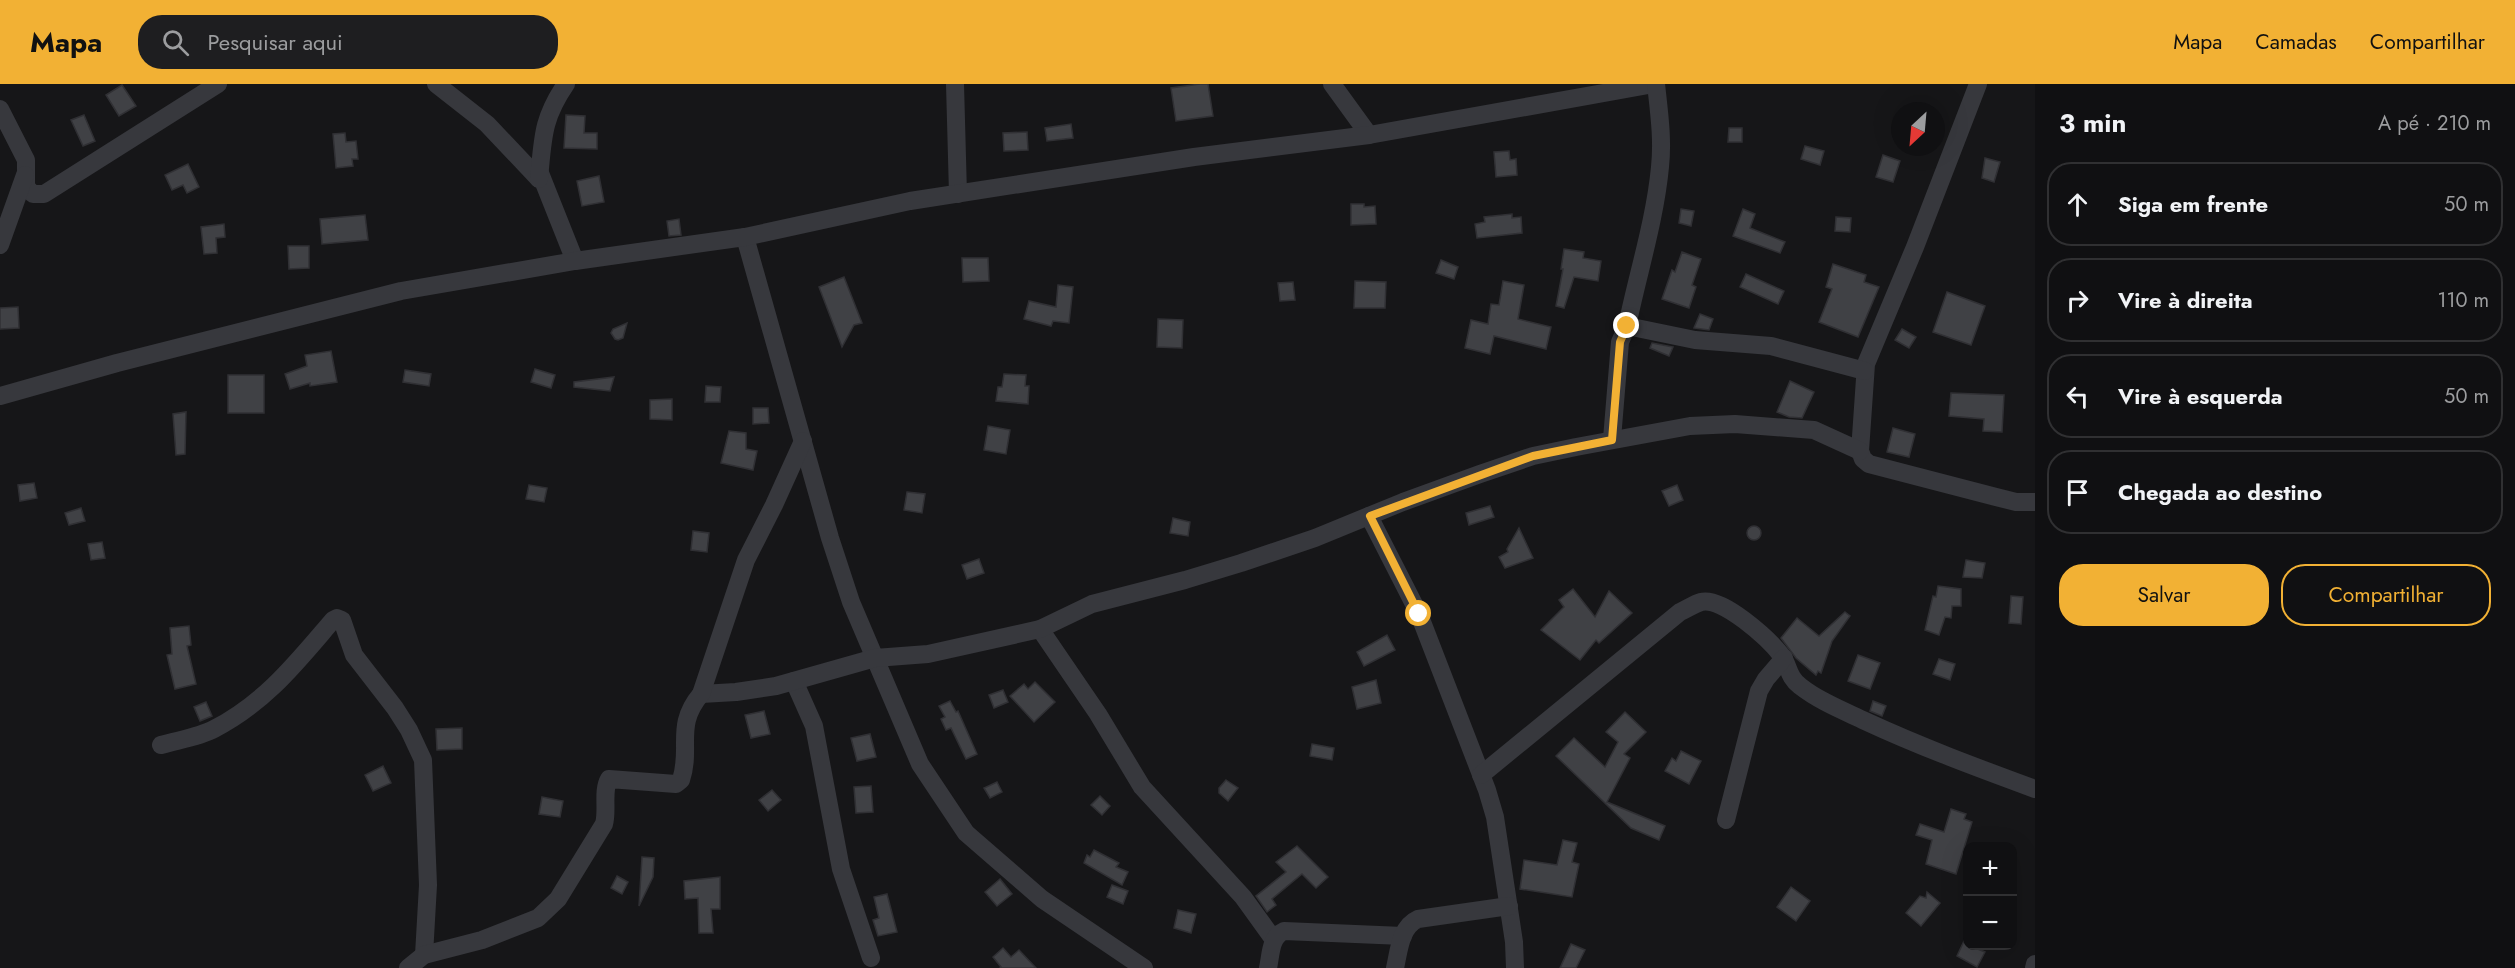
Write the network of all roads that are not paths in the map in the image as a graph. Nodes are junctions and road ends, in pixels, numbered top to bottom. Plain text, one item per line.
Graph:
1 (218, 84) edge
2 (436, 84) edge
3 (566, 84) edge
4 (955, 84) edge
5 (1332, 84) edge
6 (1655, 84) edge
7 (1978, 84) edge
8 (0, 109) edge
9 (1370, 135) junction
10 (26, 173) junction
11 (539, 179) junction
12 (958, 194) junction
13 (745, 237) junction
14 (0, 245) edge
15 (575, 261) junction
16 (1627, 326) junction
17 (1865, 371) junction
18 (0, 396) edge
19 (1612, 440) junction
20 (803, 441) junction
21 (1860, 451) junction
22 (2035, 502) edge
23 (1370, 516) junction
24 (1040, 629) junction
25 (875, 658) junction
26 (1784, 658) junction
27 (794, 681) junction
28 (701, 693) junction
29 (161, 745) dead end
30 (1481, 775) junction
31 (2035, 789) edge
32 (1726, 820) dead end
33 (1509, 906) junction
34 (1403, 936) junction
35 (1274, 940) junction
36 (424, 955) junction
37 (871, 958) dead end
38 (408, 968) edge
39 (1144, 968) edge
40 (1268, 968) edge
41 (1395, 968) edge
42 (1515, 968) edge

1 - 10 street
2 - 11 street
3 - 11 street
4 - 12 street
5 - 9 street
6 - 9 street
6 - 16 street
7 - 17 street
8 - 10 street
9 - 12 street
10 - 14 street
11 - 15 street
12 - 13 street
13 - 15 street
13 - 20 street
15 - 18 street
16 - 17 street
16 - 19 street
17 - 21 street
19 - 21 street
19 - 23 street
20 - 25 street
20 - 28 street
21 - 22 street
23 - 24 street
23 - 30 street
24 - 25 street
24 - 35 street
25 - 27 street
25 - 39 street
26 - 30 street
26 - 31 street
26 - 32 street
27 - 28 street
27 - 37 street
28 - 36 street
29 - 36 street
30 - 33 street
33 - 34 street
33 - 42 street
34 - 35 street
34 - 41 street
35 - 40 street
36 - 38 street

